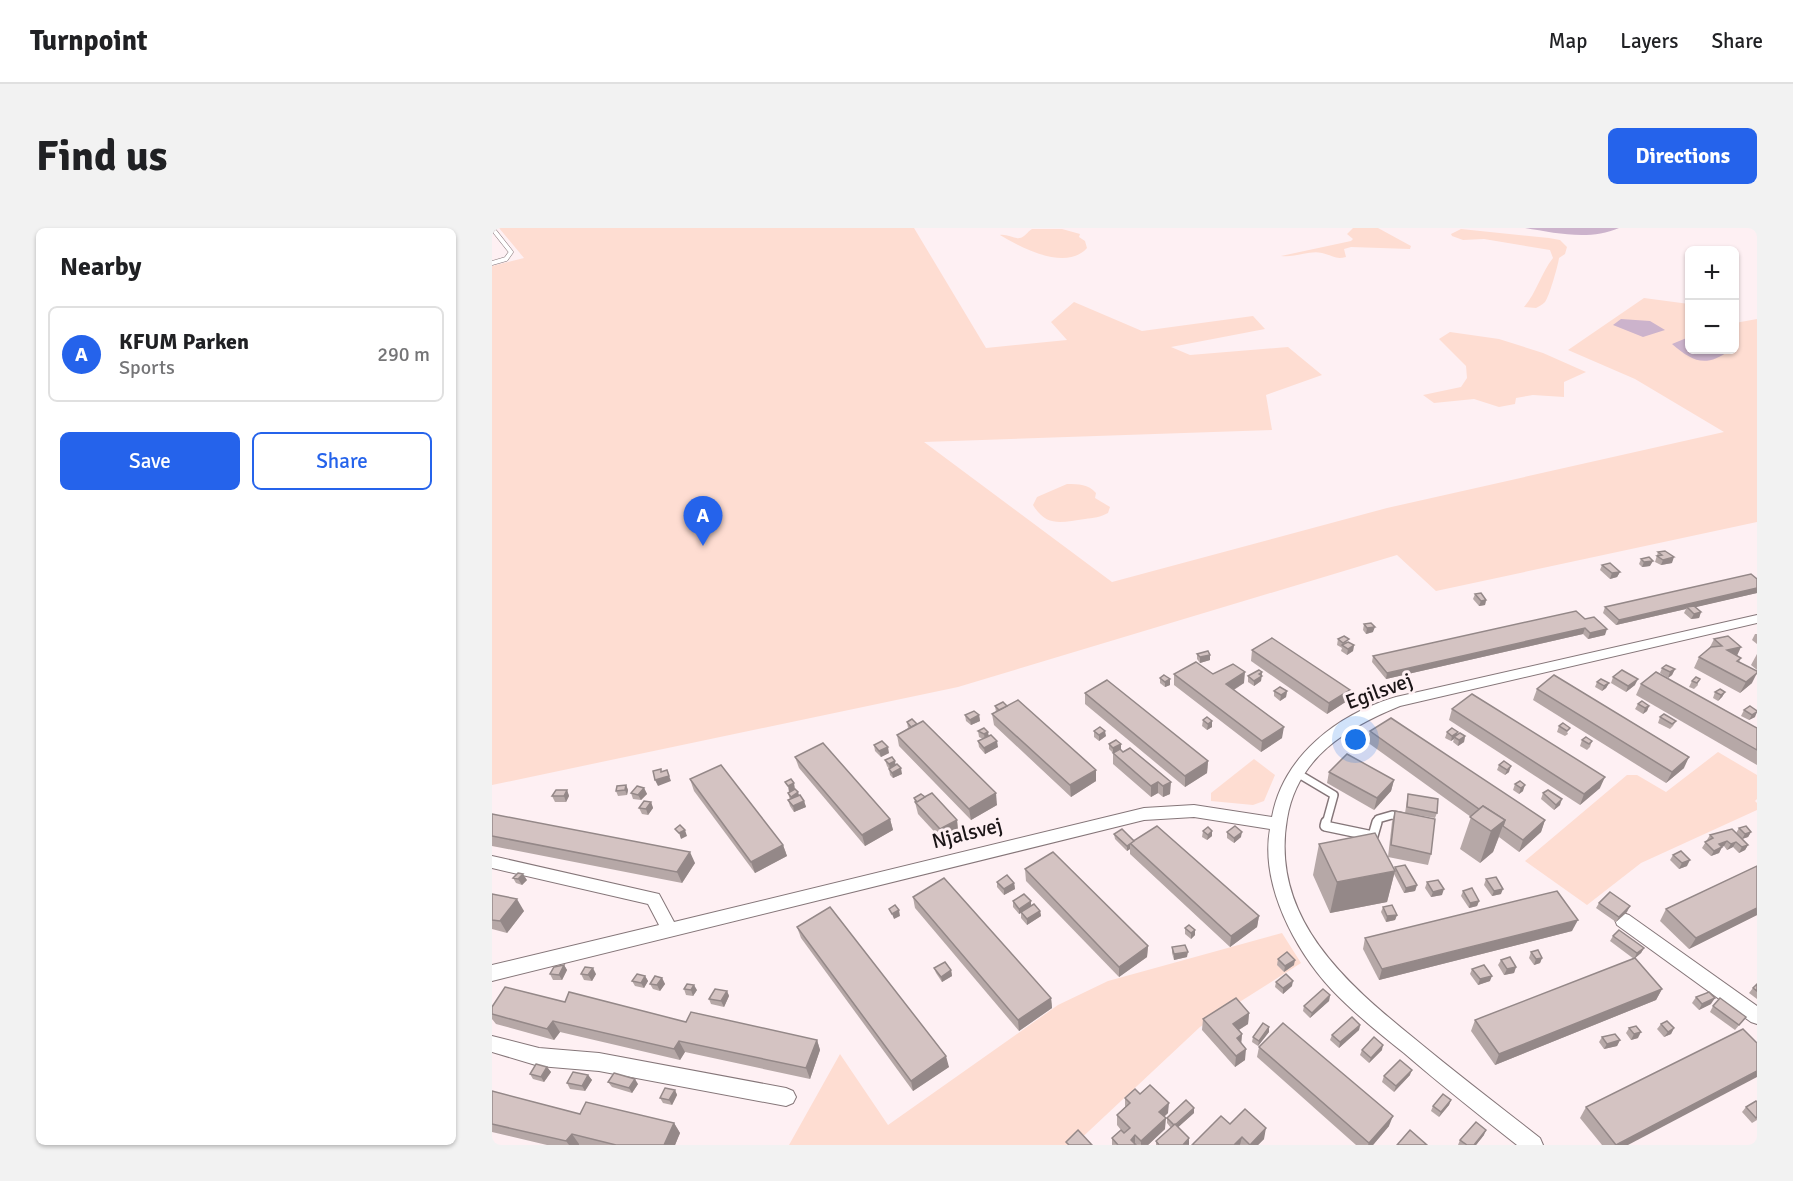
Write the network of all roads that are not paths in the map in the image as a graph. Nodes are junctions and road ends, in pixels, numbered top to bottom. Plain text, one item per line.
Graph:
1 (492, 228) edge
2 (492, 263) edge
3 (1757, 619) edge
4 (1297, 773) junction
5 (1411, 819) edge
6 (1277, 824) junction
7 (492, 862) edge
8 (1623, 920) edge
9 (669, 928) junction
10 (492, 973) edge
11 (1757, 1016) edge
12 (492, 1044) edge
13 (786, 1097) dead end
14 (1533, 1145) edge

1 - 2 lane
3 - 4 street, Egilsvej
4 - 5 lane
4 - 6 street, Egilsvej
6 - 9 street, Njalsvej
6 - 14 street, Egilsvej
7 - 9 street
8 - 11 street
9 - 10 street, Njalsvej
12 - 13 street

